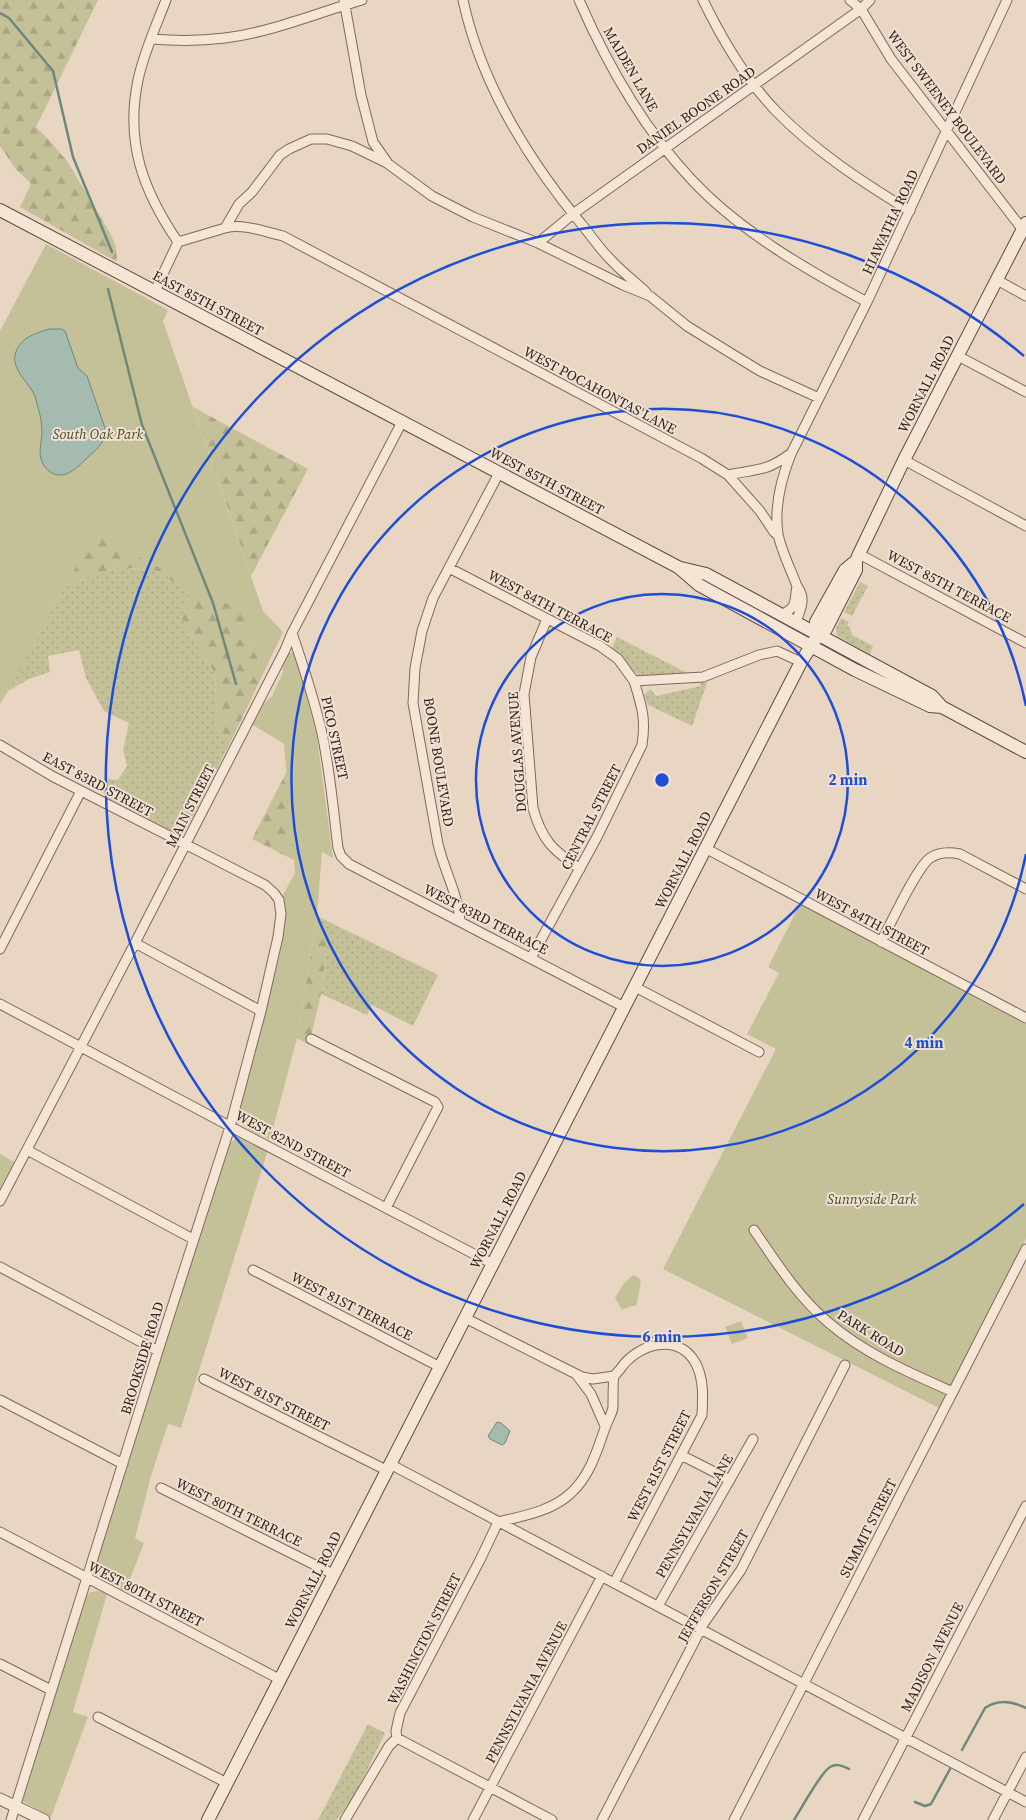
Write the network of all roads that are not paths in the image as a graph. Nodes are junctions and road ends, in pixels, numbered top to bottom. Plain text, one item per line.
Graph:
1 (166, 0) edge
2 (362, 0) edge
3 (463, 0) edge
4 (579, 0) edge
5 (703, 0) edge
6 (850, 0) edge
7 (870, 0) edge
8 (1007, 0) edge
9 (344, 3) edge
10 (859, 4) edge
11 (152, 39) junction
12 (755, 85) junction
13 (947, 132) junction
14 (664, 148) junction
15 (387, 163) junction
16 (0, 210) edge
17 (910, 212) junction
18 (573, 214) junction
19 (1024, 226) edge
20 (225, 228) junction
21 (178, 242) junction
22 (538, 243) junction
23 (997, 280) junction
24 (155, 291) junction
25 (650, 296) junction
26 (1026, 296) edge
27 (867, 302) junction
28 (958, 356) junction
29 (1026, 392) edge
30 (819, 398) junction
31 (402, 422) junction
32 (791, 454) junction
33 (904, 460) junction
34 (499, 473) junction
35 (728, 475) junction
36 (1026, 526) edge
37 (778, 535) junction
38 (858, 557) junction
39 (449, 568) junction
40 (678, 568) junction
41 (797, 586) junction
42 (781, 615) junction
43 (547, 619) junction
44 (796, 623) junction
45 (292, 633) junction
46 (814, 640) junction
47 (1026, 643) edge
48 (801, 662) junction
49 (634, 682) junction
50 (0, 745) edge
51 (1026, 752) edge
52 (81, 791) junction
53 (185, 844) junction
54 (705, 848) junction
55 (339, 852) joint
56 (580, 869) junction
57 (1026, 889) edge
58 (279, 900) joint
59 (460, 921) junction
60 (880, 942) junction
61 (135, 943) junction
62 (0, 949) edge
63 (531, 958) junction
64 (635, 986) junction
65 (0, 1004) edge
66 (624, 1007) junction
67 (261, 1011) junction
68 (1026, 1018) edge
69 (311, 1039) dead end
70 (81, 1046) junction
71 (759, 1052) dead end
72 (230, 1126) junction
73 (27, 1150) junction
74 (0, 1201) edge
75 (386, 1208) junction
76 (754, 1230) dead end
77 (194, 1239) junction
78 (1026, 1249) edge
79 (493, 1264) junction
80 (0, 1267) edge
81 (253, 1270) dead end
82 (465, 1318) junction
83 (158, 1351) junction
84 (845, 1366) dead end
85 (440, 1367) junction
86 (576, 1374) junction
87 (614, 1376) junction
88 (204, 1379) dead end
89 (953, 1392) junction
90 (0, 1400) edge
91 (605, 1426) junction
92 (753, 1439) dead end
93 (681, 1455) junction
94 (123, 1464) junction
95 (388, 1467) junction
96 (730, 1480) junction
97 (160, 1488) dead end
98 (1026, 1506) edge
99 (498, 1522) junction
100 (0, 1532) edge
101 (333, 1574) junction
102 (602, 1576) junction
103 (87, 1579) junction
104 (614, 1583) junction
105 (658, 1606) junction
106 (702, 1629) junction
107 (0, 1664) edge
108 (279, 1680) junction
109 (804, 1684) junction
110 (51, 1690) junction
111 (98, 1717) dead end
112 (397, 1738) junction
113 (906, 1738) junction
114 (1026, 1757) edge
115 (227, 1783) junction
116 (491, 1788) junction
117 (1008, 1792) junction
118 (0, 1799) edge
119 (1026, 1802) edge
120 (14, 1807) junction
121 (11, 1820) edge
122 (44, 1820) edge
123 (208, 1820) edge
124 (345, 1820) edge
125 (473, 1820) edge
126 (552, 1820) edge
127 (602, 1820) edge
128 (734, 1820) edge
129 (863, 1820) edge
130 (993, 1820) edge

1 - 11 street
2 - 9 street
3 - 18 street
4 - 14 street, MAIDEN LANE
5 - 12 street
6 - 10 street, WEST SWEENEY BOULEVARD
7 - 10 street, DANIEL BOONE ROAD
8 - 13 street, HIAWATHA ROAD
9 - 11 street
9 - 15 street
10 - 12 street, DANIEL BOONE ROAD
10 - 13 street, WEST SWEENEY BOULEVARD
11 - 21 street
12 - 14 street, DANIEL BOONE ROAD
12 - 17 street
13 - 17 street, HIAWATHA ROAD
13 - 19 street, WEST SWEENEY BOULEVARD
14 - 18 street, DANIEL BOONE ROAD
14 - 27 street, MAIDEN LANE
15 - 20 street
15 - 22 street
16 - 24 main road, EAST 85TH STREET
17 - 27 street, HIAWATHA ROAD
18 - 22 street, DANIEL BOONE ROAD
18 - 25 street
19 - 23 main road, WORNALL ROAD
20 - 21 street, WEST POCAHONTAS LANE
20 - 35 street, WEST POCAHONTAS LANE
21 - 24 street
22 - 25 street
23 - 26 street
23 - 28 main road, WORNALL ROAD
24 - 31 main road, EAST 85TH STREET
25 - 30 street
27 - 30 street, HIAWATHA ROAD
28 - 29 street
28 - 33 main road, WORNALL ROAD
30 - 32 street, HIAWATHA ROAD
31 - 34 main road, WEST 85TH STREET
31 - 45 street, MAIN STREET
32 - 35 street
32 - 37 street, HIAWATHA ROAD
33 - 36 street
33 - 38 main road, WORNALL ROAD
34 - 39 street, BOONE BOULEVARD
34 - 40 main road, WEST 85TH STREET
35 - 37 street, WEST POCAHONTAS LANE
37 - 41 street, HIAWATHA ROAD
38 - 46 main road, WORNALL ROAD
38 - 47 street, WEST 85TH TERRACE
39 - 43 street, WEST 84TH TERRACE
39 - 59 street, BOONE BOULEVARD
40 - 42 main road, WEST 85TH STREET
40 - 46 main road, WEST 85TH STREET
41 - 42 street
41 - 44 street, HIAWATHA ROAD
42 - 44 main road, WEST 85TH STREET
43 - 49 street, WEST 84TH TERRACE
43 - 56 street, DOUGLAS AVENUE
44 - 46 main road, WEST 85TH STREET
45 - 53 street, MAIN STREET
45 - 55 street, PICO STREET
46 - 48 main road, WORNALL ROAD
46 - 51 main road, WEST 85TH STREET
48 - 49 street
48 - 54 main road, WORNALL ROAD
49 - 56 street, CENTRAL STREET
50 - 52 street, EAST 83RD STREET
52 - 53 street, EAST 83RD STREET
52 - 62 street
53 - 58 street, EAST 83RD STREET
53 - 61 street, MAIN STREET
54 - 60 street, WEST 84TH STREET
54 - 64 main road, WORNALL ROAD
55 - 59 street, WEST 83RD TERRACE
56 - 63 street, CENTRAL STREET
57 - 60 street
58 - 67 street, BROOKSIDE ROAD
59 - 63 street, WEST 83RD TERRACE
60 - 68 street, WEST 84TH STREET
61 - 67 street
61 - 70 street, MAIN STREET
63 - 66 street, WEST 83RD TERRACE
64 - 66 main road, WORNALL ROAD
64 - 71 street
65 - 70 street, WEST 82ND STREET
66 - 79 main road, WORNALL ROAD
67 - 72 street, BROOKSIDE ROAD
69 - 75 street
70 - 72 street, WEST 82ND STREET
70 - 73 street, MAIN STREET
72 - 75 street, WEST 82ND STREET
72 - 77 street, BROOKSIDE ROAD
73 - 74 street, MAIN STREET
73 - 77 street
75 - 79 street, WEST 82ND STREET
76 - 89 street, PARK ROAD
77 - 83 street, BROOKSIDE ROAD
78 - 89 street, SUMMIT STREET
79 - 82 main road, WORNALL ROAD
80 - 83 street
81 - 85 street, WEST 81ST TERRACE
82 - 85 main road, WORNALL ROAD
82 - 86 street
83 - 94 street, BROOKSIDE ROAD
84 - 106 street, JEFFERSON STREET
85 - 95 main road, WORNALL ROAD
86 - 87 street
86 - 91 street
87 - 91 street
87 - 93 street, WEST 81ST STREET
88 - 95 street, WEST 81ST STREET
89 - 109 street, SUMMIT STREET
90 - 94 street
91 - 99 street
92 - 96 street, PENNSYLVANIA LANE
93 - 96 street
93 - 104 street, WEST 81ST STREET
94 - 103 street, BROOKSIDE ROAD
95 - 99 street, WEST 81ST STREET
95 - 101 main road, WORNALL ROAD
96 - 105 street, PENNSYLVANIA LANE
97 - 101 street, WEST 80TH TERRACE
98 - 113 street, MADISON AVENUE
99 - 102 street, WEST 81ST STREET
99 - 112 street, WASHINGTON STREET
100 - 103 street, WEST 80TH STREET
101 - 108 main road, WORNALL ROAD
102 - 104 street, WEST 81ST STREET
102 - 116 street, PENNSYLVANIA AVENUE
103 - 108 street, WEST 80TH STREET
103 - 110 street, BROOKSIDE ROAD
104 - 105 street, WEST 81ST STREET
105 - 106 street, WEST 81ST STREET
106 - 109 street, WEST 81ST STREET
106 - 127 street, JEFFERSON STREET
107 - 110 street
108 - 115 main road, WORNALL ROAD
109 - 113 street, WEST 81ST STREET
109 - 128 street, SUMMIT STREET
110 - 120 street, BROOKSIDE ROAD
111 - 115 street
112 - 116 street
112 - 124 street
113 - 117 street, WEST 81ST STREET
113 - 129 street, MADISON AVENUE
114 - 117 street
115 - 123 main road, WORNALL ROAD
116 - 125 street, PENNSYLVANIA AVENUE
116 - 126 street
117 - 119 street, WEST 81ST STREET
117 - 130 street
118 - 120 street
120 - 121 street, BROOKSIDE ROAD
120 - 122 street

